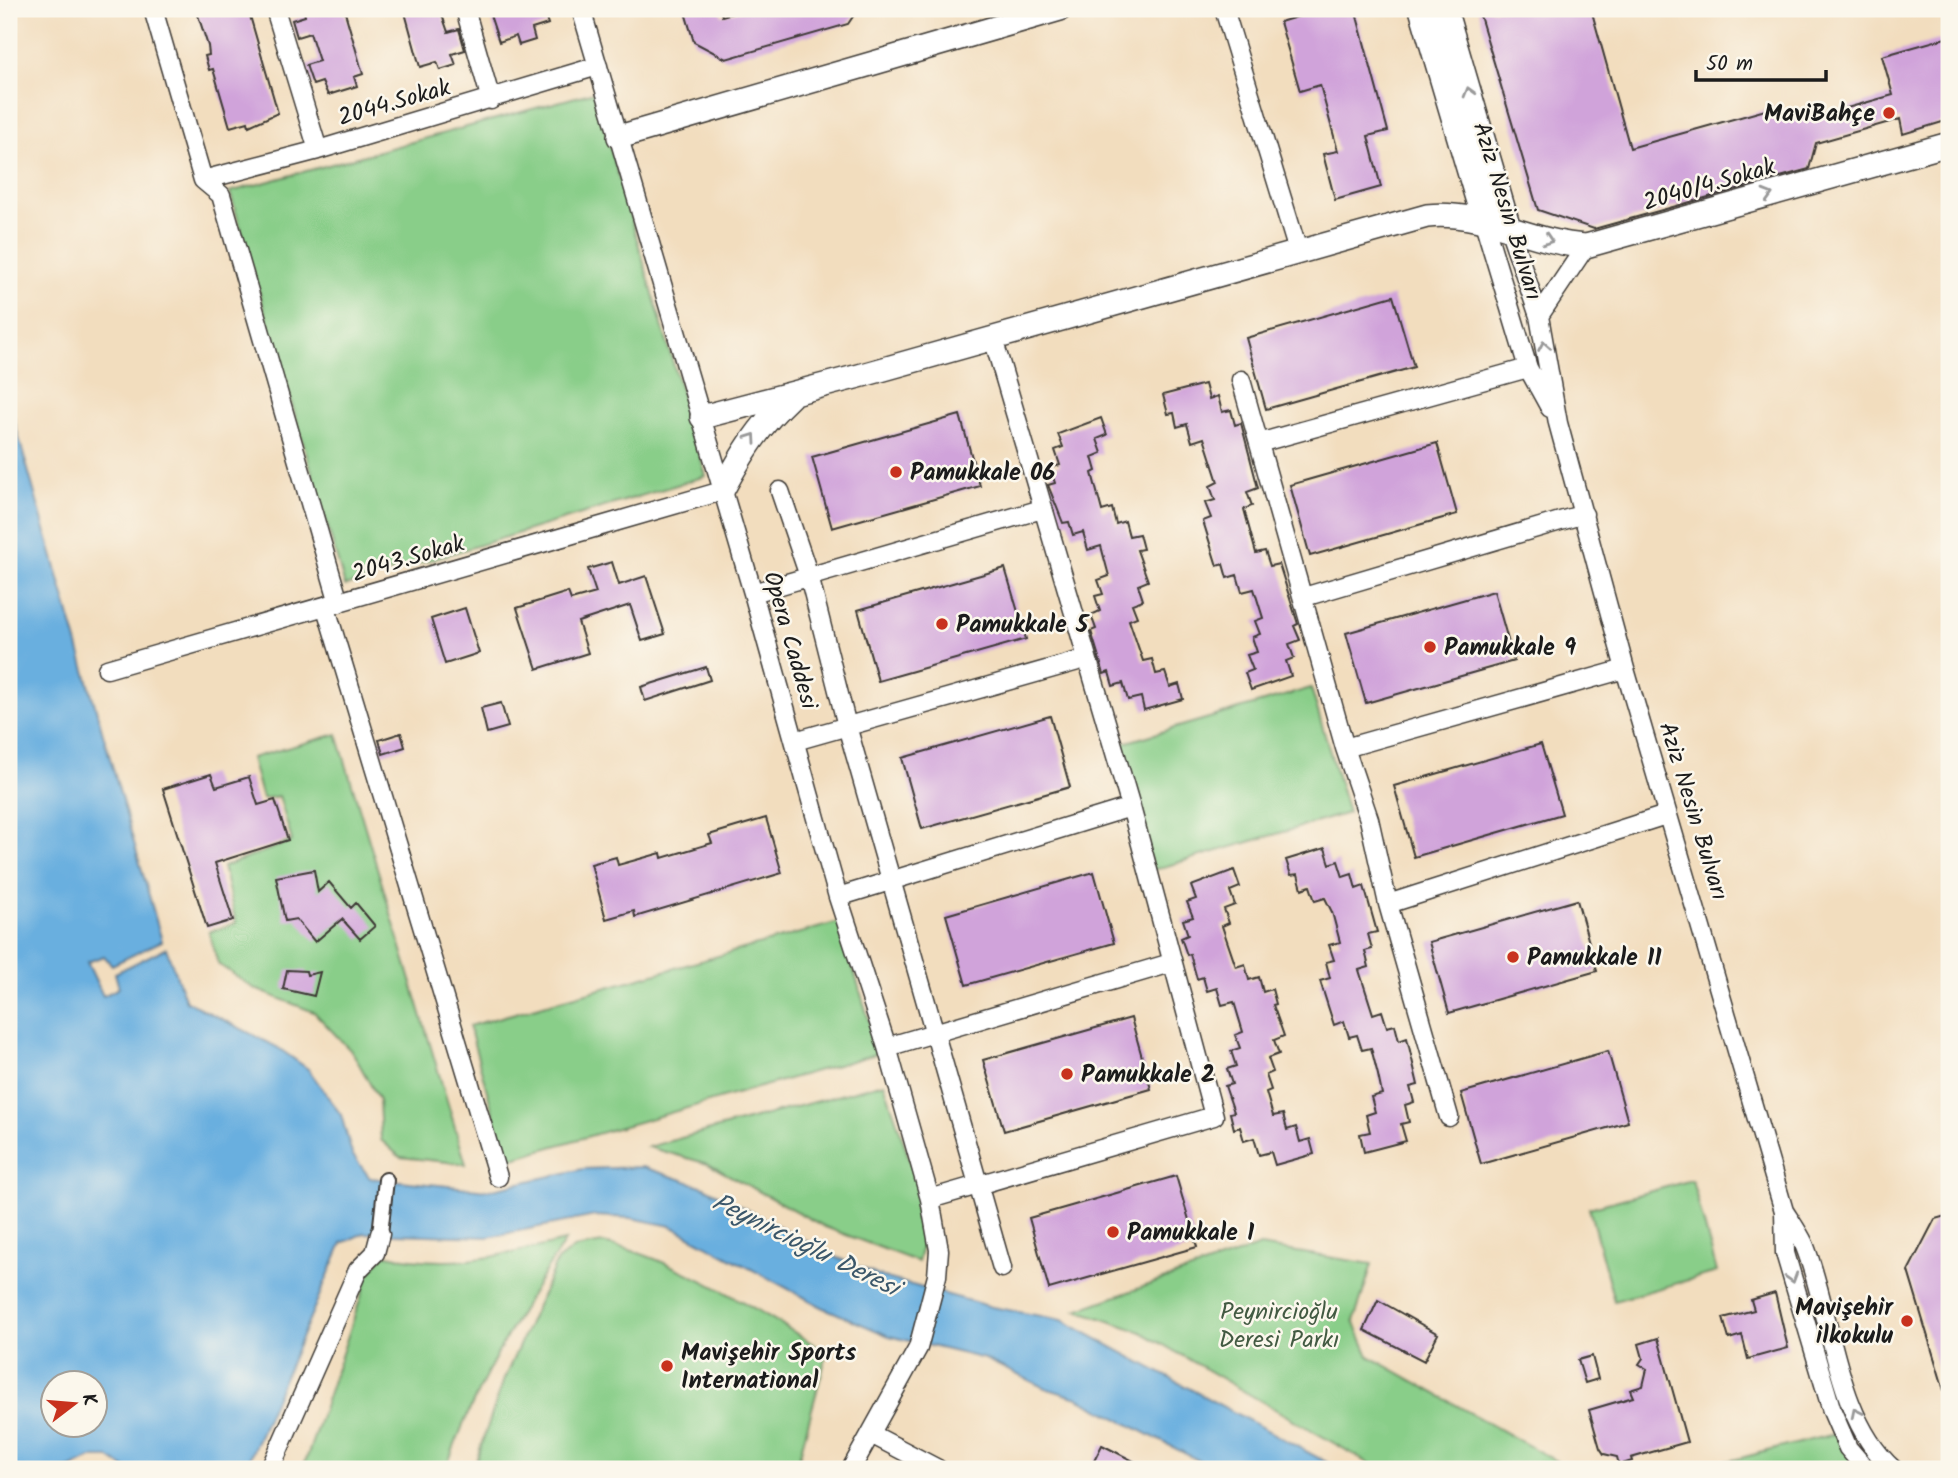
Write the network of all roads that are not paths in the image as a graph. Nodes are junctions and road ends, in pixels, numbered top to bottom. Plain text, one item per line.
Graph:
1 (153, 9) edge
2 (275, 9) edge
3 (465, 9) edge
4 (581, 9) edge
5 (1060, 9) edge
6 (1224, 9) edge
7 (1422, 9) edge
8 (1445, 9) edge
9 (598, 66) junction
10 (491, 100) junction
11 (619, 137) junction
12 (1949, 144) edge
13 (318, 150) junction
14 (203, 180) junction
15 (1483, 219) junction
16 (1509, 228) junction
17 (1586, 246) junction
18 (1298, 251) junction
19 (1539, 316) junction
20 (993, 338) junction
21 (1528, 368) junction
22 (1241, 380) dead end
23 (794, 393) junction
24 (702, 417) junction
25 (1558, 424) junction
26 (1259, 443) junction
27 (722, 491) junction
28 (780, 491) dead end
29 (1042, 509) junction
30 (1584, 514) junction
31 (809, 576) junction
32 (753, 593) junction
33 (1304, 597) junction
34 (332, 606) junction
35 (1086, 659) junction
36 (107, 669) dead end
37 (1625, 669) junction
38 (847, 726) junction
39 (794, 741) junction
40 (1345, 748) junction
41 (1131, 807) junction
42 (1666, 815) junction
43 (892, 880) junction
44 (838, 897) junction
45 (1388, 904) junction
46 (1171, 962) junction
47 (935, 1032) junction
48 (887, 1047) junction
49 (1448, 1117) dead end
50 (498, 1177) dead end
51 (386, 1180) dead end
52 (976, 1186) junction
53 (930, 1199) junction
54 (1784, 1211) junction
55 (380, 1234) joint
56 (1002, 1268) dead end
57 (871, 1434) junction
58 (270, 1469) edge
59 (851, 1469) edge
60 (938, 1469) edge
61 (1866, 1469) edge
62 (1893, 1469) edge

1 - 14 street
2 - 13 street
3 - 10 street
4 - 9 street, Opera Caddesi
5 - 11 street
6 - 18 street
7 - 15 street, Aziz Nesin Bulvarı
16 -> 8 street, Aziz Nesin Bulvarı
9 - 10 street, 2044.Sokak
9 - 11 street, Opera Caddesi
10 - 13 street, 2044.Sokak
11 - 24 street, Opera Caddesi
17 -> 12 street, 2040/4.Sokak
13 - 14 street, 2044.Sokak
14 - 34 street
15 - 16 street, 2040/4.Sokak
15 - 18 street, 2040/4.Sokak
15 - 21 street, Aziz Nesin Bulvarı
16 -> 17 street, 2040/4.Sokak
16 - 19 street, Aziz Nesin Bulvarı
17 - 19 street
18 - 20 street, 2040/4.Sokak
25 -> 19 street, Aziz Nesin Bulvarı
20 - 23 street, 2040/4.Sokak
20 - 29 street
21 - 25 street, Aziz Nesin Bulvarı
21 - 26 street
22 - 26 street
23 - 24 street, 2040/4.Sokak
27 -> 23 street
24 - 27 street, Opera Caddesi
25 - 30 street, Aziz Nesin Bulvarı
26 - 33 street
27 - 32 street, Opera Caddesi
27 - 34 street, 2043.Sokak
28 - 31 street
29 - 31 street
29 - 35 street
30 - 33 street
30 - 37 street, Aziz Nesin Bulvarı
31 - 32 street
31 - 38 street
32 - 39 street, Opera Caddesi
33 - 40 street
34 - 36 street, 2043.Sokak
34 - 50 street
35 - 38 street
35 - 41 street
37 - 40 street
37 - 42 street, Aziz Nesin Bulvarı
38 - 39 street
38 - 43 street
39 - 44 street, Opera Caddesi
40 - 45 street
41 - 43 street
41 - 46 street
42 - 45 street
42 - 54 street, Aziz Nesin Bulvarı
43 - 44 street
43 - 47 street
44 - 48 street, Opera Caddesi
45 - 49 street
46 - 47 street
46 - 52 street
47 - 48 street
47 - 52 street
48 - 53 street, Opera Caddesi
51 - 55 street
52 - 53 street
52 - 56 street
53 - 57 street, Opera Caddesi
54 -> 61 street, Aziz Nesin Bulvarı
62 -> 54 street, Aziz Nesin Bulvarı
55 - 58 street
57 - 59 street, Opera Caddesi
57 - 60 street

